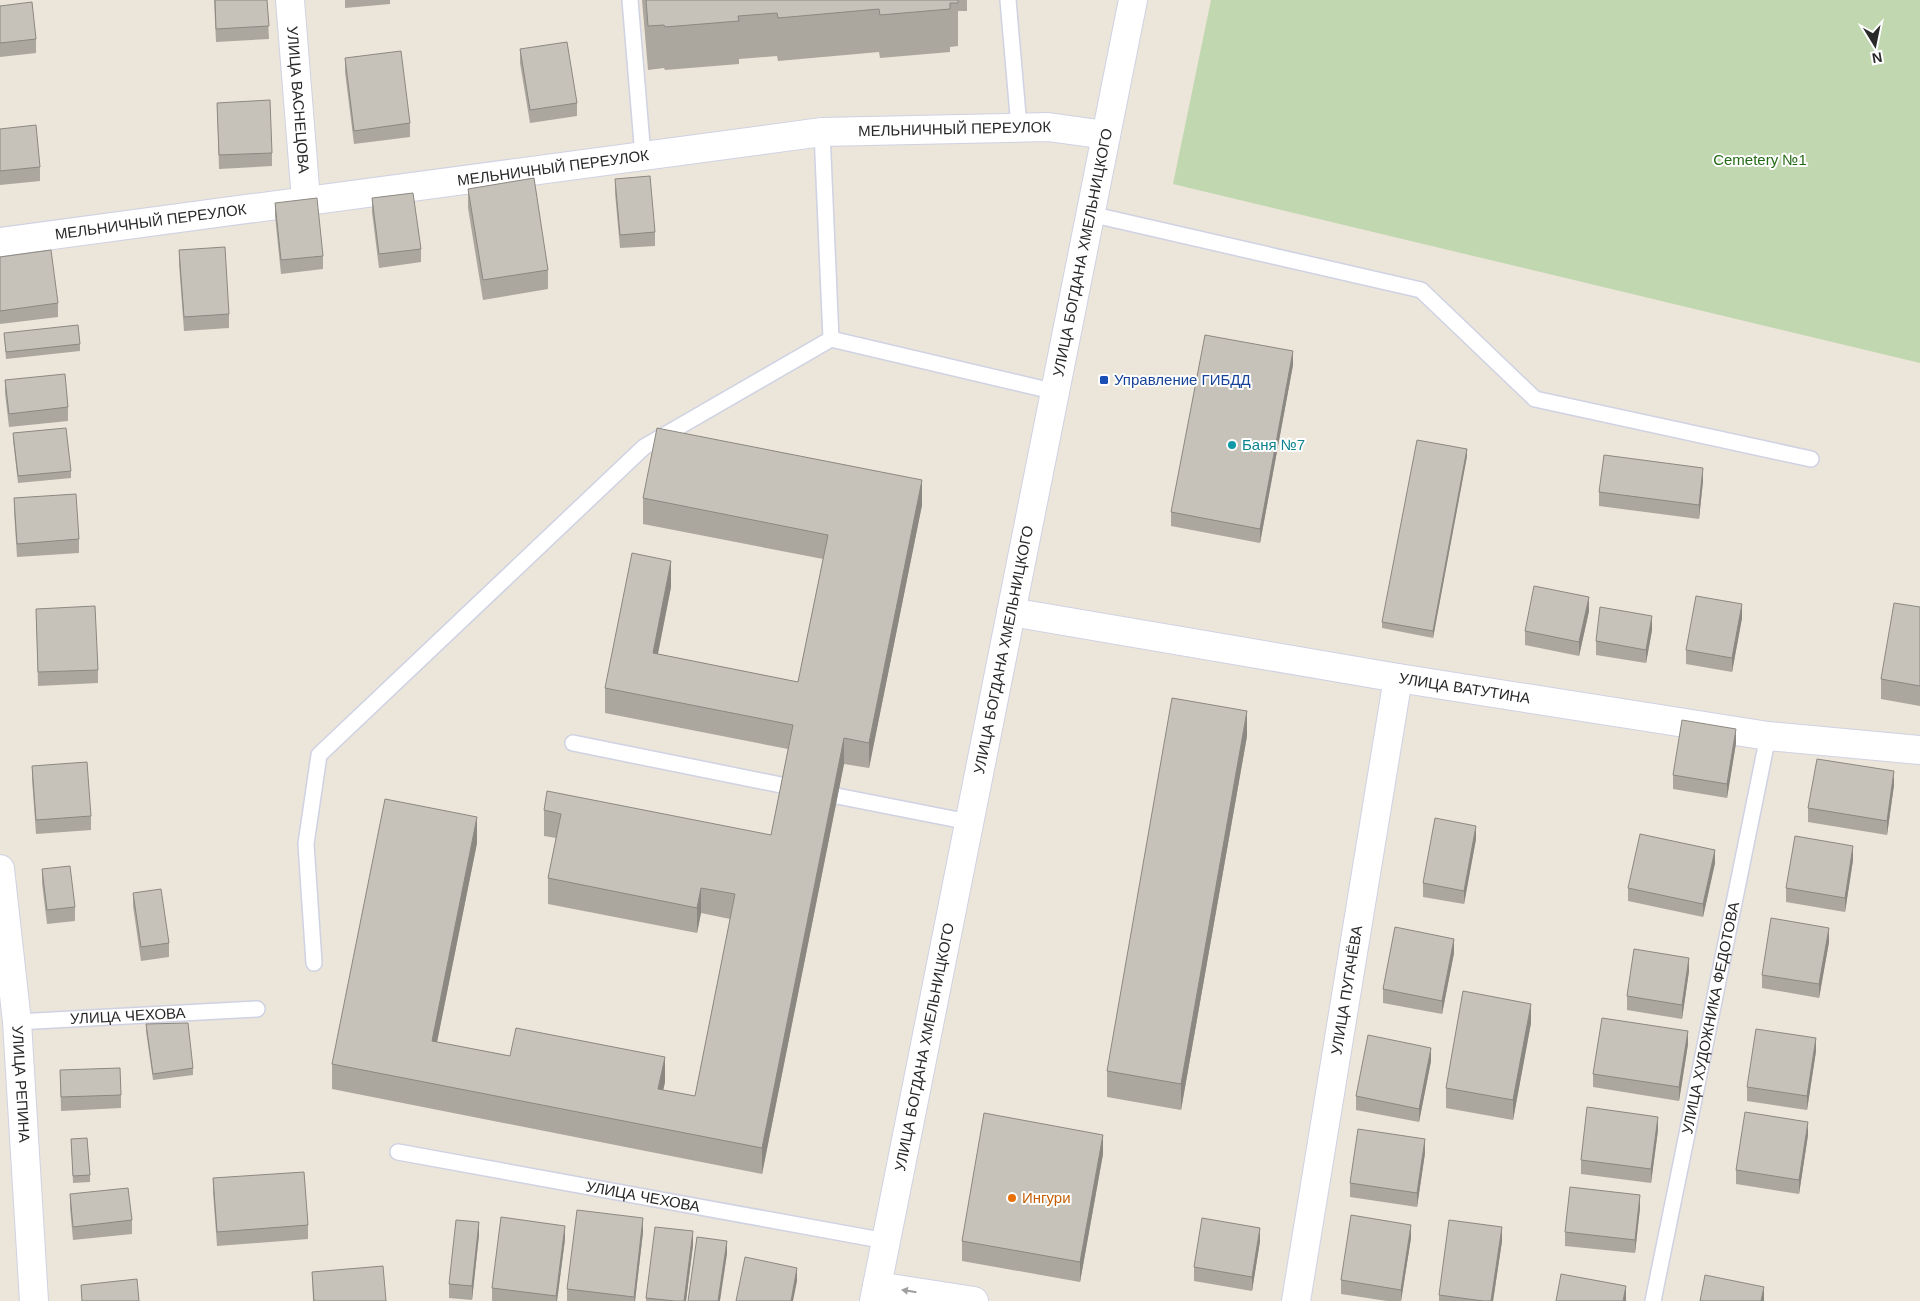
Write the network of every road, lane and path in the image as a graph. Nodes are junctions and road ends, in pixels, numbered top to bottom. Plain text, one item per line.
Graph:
1 (290, 0) edge
2 (630, 0) edge
3 (1008, 0) edge
4 (1133, 0) edge
5 (1018, 127) junction
6 (822, 132) junction
7 (1106, 135) junction
8 (643, 156) junction
9 (306, 200) junction
10 (1090, 214) junction
11 (0, 242) edge
12 (831, 339) junction
13 (1056, 392) junction
14 (1812, 459) dead end
15 (1011, 612) junction
16 (1398, 678) junction
17 (1768, 736) junction
18 (573, 743) dead end
19 (1920, 750) edge
20 (786, 786) edge
21 (837, 796) edge
22 (970, 822) junction
23 (0, 869) edge
24 (314, 963) dead end
25 (257, 1009) dead end
26 (8, 1023) edge
27 (398, 1152) dead end
28 (886, 1241) junction
29 (876, 1293) edge
30 (34, 1301) edge
31 (974, 1301) edge
32 (1296, 1301) edge
33 (1653, 1301) edge

1 - 9 street, УЛИЦА ВАСНЕЦОВА
2 - 8 lane
3 - 5 lane
4 - 7 street, УЛИЦА БОГДАНА ХМЕЛЬНИЦКОГО
5 - 6 street, МЕЛЬНИЧНЫЙ ПЕРЕУЛОК
5 - 7 street, МЕЛЬНИЧНЫЙ ПЕРЕУЛОК
6 - 8 street, МЕЛЬНИЧНЫЙ ПЕРЕУЛОК
6 - 12 lane
7 - 10 street, УЛИЦА БОГДАНА ХМЕЛЬНИЦКОГО
8 - 9 street, МЕЛЬНИЧНЫЙ ПЕРЕУЛОК
9 - 11 street, МЕЛЬНИЧНЫЙ ПЕРЕУЛОК
10 - 13 street, УЛИЦА БОГДАНА ХМЕЛЬНИЦКОГО
10 - 14 lane
12 - 13 lane
12 - 24 lane
13 - 15 street, УЛИЦА БОГДАНА ХМЕЛЬНИЦКОГО
15 - 16 street, УЛИЦА ВАТУТИНА
15 - 22 street, УЛИЦА БОГДАНА ХМЕЛЬНИЦКОГО
16 - 17 street, УЛИЦА ВАТУТИНА
16 - 32 street, УЛИЦА ПУГАЧЁВА
17 - 19 street, УЛИЦА ВАТУТИНА
17 - 33 lane, УЛИЦА ХУДОЖНИКА ФЕДОТОВА
18 - 20 lane
21 - 22 lane
22 - 28 street, УЛИЦА БОГДАНА ХМЕЛЬНИЦКОГО
23 - 26 street, УЛИЦА РЕПИНА
25 - 26 lane, УЛИЦА ЧЕХОВА
26 - 30 street, УЛИЦА РЕПИНА
27 - 28 lane, УЛИЦА ЧЕХОВА
28 - 29 street, УЛИЦА БОГДАНА ХМЕЛЬНИЦКОГО
31 -> 29 street

